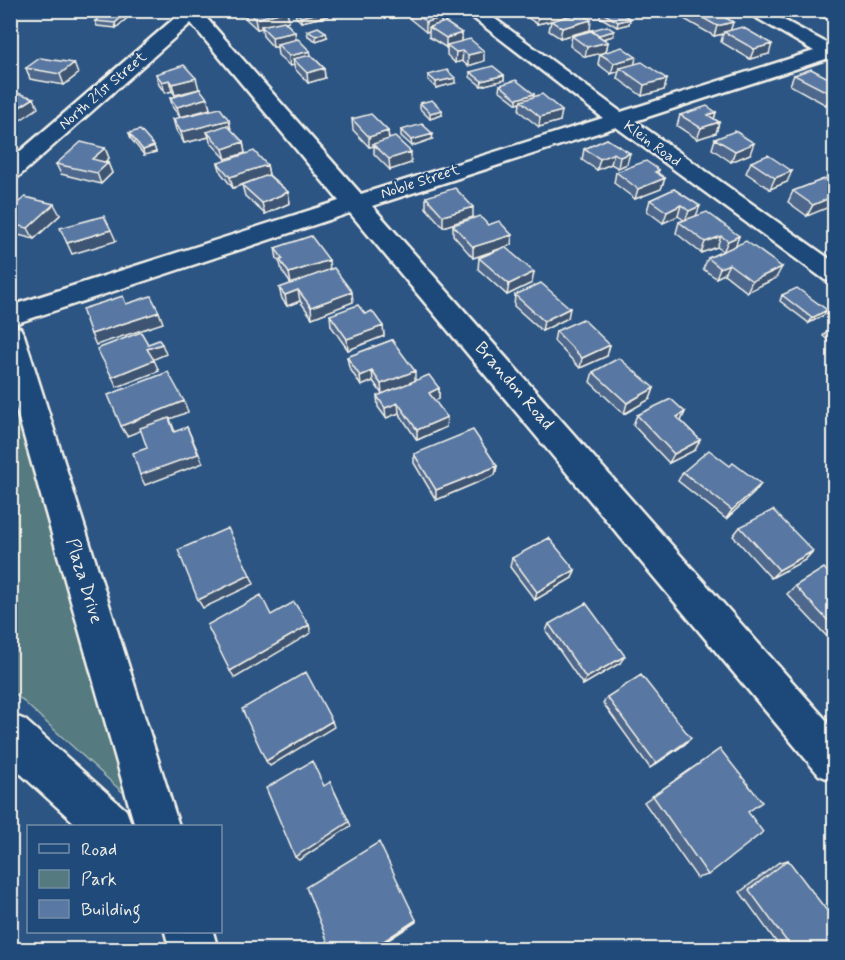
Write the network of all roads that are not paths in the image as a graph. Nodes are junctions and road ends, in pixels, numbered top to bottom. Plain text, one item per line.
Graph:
1 (471, 10) edge
2 (751, 10) edge
3 (194, 12) edge
4 (832, 53) edge
5 (618, 119) junction
6 (10, 172) edge
7 (356, 203) junction
8 (834, 274) edge
9 (10, 316) edge
10 (10, 335) edge
11 (10, 735) edge
12 (834, 760) edge
13 (109, 825) edge
14 (157, 825) edge
15 (189, 933) edge
16 (194, 950) edge

1 - 5 street, Klein Road
2 - 4 street
3 - 6 street, North 21st Street
3 - 7 street, Brandon Road
4 - 5 street, Noble Street
5 - 7 street, Noble Street
5 - 8 street, Klein Road
7 - 9 street, Noble Street
7 - 12 street, Brandon Road
10 - 14 street, Plaza Drive
11 - 13 street
15 - 16 street

